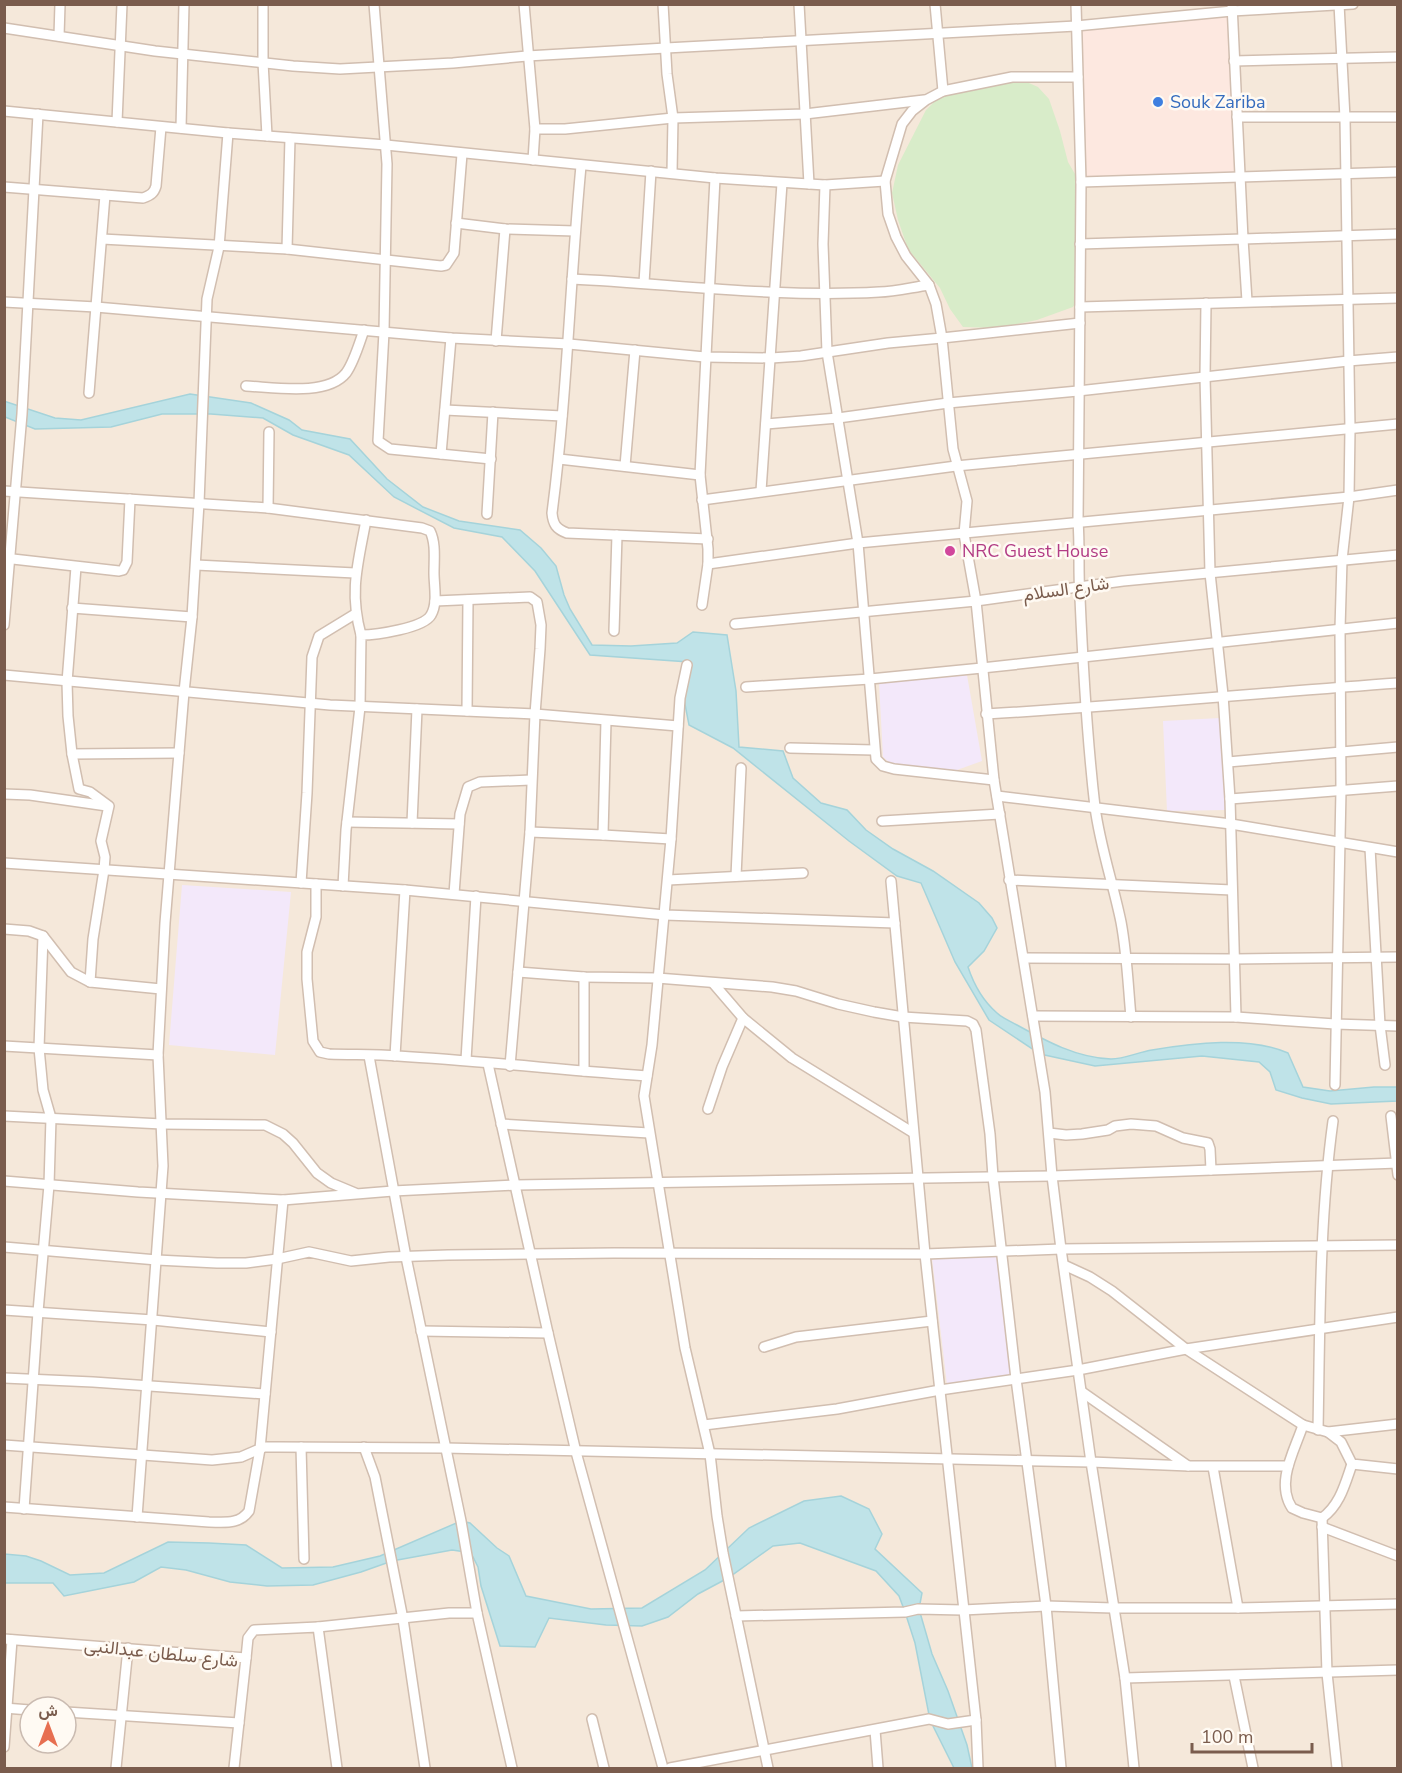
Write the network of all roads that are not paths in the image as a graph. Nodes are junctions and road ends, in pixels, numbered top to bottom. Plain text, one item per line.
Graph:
1 (60, 4) edge
2 (122, 4) edge
3 (184, 4) edge
4 (263, 4) edge
5 (374, 4) edge
6 (524, 4) edge
7 (663, 4) edge
8 (799, 4) edge
9 (935, 4) edge
10 (1076, 4) edge
11 (1353, 4) edge
12 (1339, 5) edge
13 (1232, 8) edge
14 (1076, 26) junction
15 (4, 28) edge
16 (936, 32) junction
17 (59, 36) junction
18 (801, 41) junction
19 (119, 46) junction
20 (666, 48) junction
21 (182, 53) junction
22 (527, 56) junction
23 (1398, 57) edge
24 (1341, 58) junction
25 (1234, 61) junction
26 (263, 62) junction
27 (379, 68) junction
28 (1078, 77) junction
29 (943, 91) junction
30 (926, 100) junction
31 (4, 111) edge
32 (38, 114) junction
33 (806, 114) junction
34 (1238, 117) junction
35 (1398, 117) edge
36 (673, 118) junction
37 (1345, 118) junction
38 (117, 122) junction
39 (161, 127) junction
40 (181, 128) junction
41 (535, 129) junction
42 (228, 133) junction
43 (267, 136) junction
44 (290, 138) junction
45 (386, 145) junction
46 (462, 154) junction
47 (533, 160) junction
48 (581, 166) junction
49 (651, 171) junction
50 (1398, 172) edge
51 (672, 173) junction
52 (1346, 173) junction
53 (1240, 177) junction
54 (716, 178) junction
55 (885, 181) junction
56 (1080, 182) junction
57 (782, 183) junction
58 (809, 184) junction
59 (825, 185) junction
60 (4, 187) edge
61 (35, 189) junction
62 (105, 195) junction
63 (456, 224) junction
64 (505, 229) junction
65 (575, 231) junction
66 (1398, 234) edge
67 (1348, 236) junction
68 (102, 238) junction
69 (1244, 239) junction
70 (1080, 244) junction
71 (219, 247) junction
72 (286, 249) junction
73 (385, 259) junction
74 (572, 279) junction
75 (644, 282) junction
76 (929, 285) junction
77 (708, 290) junction
78 (775, 292) junction
79 (824, 294) junction
80 (1398, 298) edge
81 (1348, 299) junction
82 (1246, 301) junction
83 (4, 302) edge
84 (29, 303) junction
85 (1206, 303) junction
86 (96, 307) junction
87 (1080, 307) junction
88 (206, 316) junction
89 (1080, 322) junction
90 (364, 330) junction
91 (384, 332) junction
92 (451, 338) junction
93 (942, 338) junction
94 (496, 341) junction
95 (569, 344) junction
96 (634, 350) junction
97 (827, 352) junction
98 (705, 357) junction
99 (1398, 357) edge
100 (771, 358) junction
101 (1348, 361) junction
102 (1205, 378) junction
103 (246, 386) dead end
104 (1078, 391) junction
105 (89, 393) dead end
106 (948, 403) junction
107 (445, 410) junction
108 (494, 412) junction
109 (562, 416) junction
110 (838, 417) junction
111 (766, 424) junction
112 (1398, 424) edge
113 (1350, 429) junction
114 (269, 432) dead end
115 (1206, 442) junction
116 (441, 454) junction
117 (1077, 454) junction
118 (491, 459) junction
119 (559, 459) junction
120 (625, 466) junction
121 (956, 466) junction
122 (700, 475) junction
123 (849, 481) junction
124 (1398, 490) edge
125 (9, 491) edge
126 (761, 491) junction
127 (1349, 497) junction
128 (130, 499) junction
129 (702, 500) junction
130 (199, 503) junction
131 (268, 508) junction
132 (1209, 510) junction
133 (487, 514) dead end
134 (366, 520) junction
135 (1078, 521) junction
136 (964, 534) junction
137 (617, 535) junction
138 (708, 539) junction
139 (858, 543) junction
140 (1398, 555) edge
141 (7, 558) edge
142 (1342, 560) junction
143 (708, 564) junction
144 (196, 565) junction
145 (76, 567) junction
146 (355, 573) junction
147 (1210, 573) junction
148 (1079, 588) junction
149 (468, 600) junction
150 (435, 601) junction
151 (975, 601) junction
152 (702, 605) dead end
153 (72, 608) junction
154 (865, 612) junction
155 (355, 614) junction
156 (192, 617) junction
157 (1398, 623) edge
158 (735, 624) dead end
159 (4, 625) edge
160 (1340, 629) junction
161 (614, 631) dead end
162 (361, 635) junction
163 (1217, 644) junction
164 (1083, 658) junction
165 (687, 665) dead end
166 (982, 668) junction
167 (4, 675) edge
168 (870, 679) junction
169 (67, 682) junction
170 (1398, 683) edge
171 (746, 687) dead end
172 (1339, 687) junction
173 (184, 692) junction
174 (1223, 696) junction
175 (309, 703) junction
176 (360, 707) junction
177 (1087, 708) junction
178 (417, 709) junction
179 (467, 711) junction
180 (535, 714) junction
181 (986, 714) junction
182 (606, 721) junction
183 (678, 726) junction
184 (1398, 747) edge
185 (790, 748) dead end
186 (874, 750) junction
187 (1340, 752) junction
188 (180, 753) junction
189 (72, 754) junction
190 (1228, 762) junction
191 (741, 768) dead end
192 (531, 780) junction
193 (994, 780) junction
194 (1398, 786) edge
195 (1341, 790) junction
196 (4, 794) edge
197 (997, 796) junction
198 (1230, 800) junction
199 (109, 806) junction
200 (1095, 807) junction
201 (1000, 814) junction
202 (882, 821) dead end
203 (347, 822) junction
204 (412, 823) junction
205 (459, 824) junction
206 (1231, 824) junction
207 (530, 832) junction
208 (603, 835) junction
209 (671, 839) junction
210 (1338, 843) junction
211 (1370, 848) junction
212 (1398, 852) edge
213 (4, 863) edge
214 (104, 870) junction
215 (803, 873) dead end
216 (170, 875) junction
217 (736, 876) junction
218 (668, 880) junction
219 (1009, 880) junction
220 (891, 881) dead end
221 (301, 883) junction
222 (316, 884) junction
223 (343, 886) junction
224 (1113, 886) junction
225 (405, 890) junction
226 (1232, 890) junction
227 (454, 894) junction
228 (476, 896) junction
229 (523, 900) junction
230 (664, 915) junction
231 (895, 923) junction
232 (4, 928) edge
233 (43, 936) junction
234 (1337, 957) junction
235 (1375, 957) junction
236 (1398, 957) edge
237 (1024, 958) junction
238 (1126, 958) junction
239 (1234, 959) junction
240 (518, 972) junction
241 (584, 977) junction
242 (657, 978) junction
243 (90, 982) junction
244 (713, 983) junction
245 (161, 989) junction
246 (1033, 1016) junction
247 (903, 1017) junction
248 (1131, 1017) junction
249 (1236, 1017) junction
250 (743, 1018) junction
251 (1335, 1024) junction
252 (1380, 1026) junction
253 (1398, 1026) edge
254 (4, 1046) edge
255 (39, 1048) junction
256 (158, 1055) junction
257 (369, 1056) junction
258 (395, 1056) junction
259 (466, 1060) junction
260 (488, 1064) junction
261 (1385, 1065) dead end
262 (510, 1066) junction
263 (584, 1071) junction
264 (646, 1076) junction
265 (1335, 1084) dead end
266 (708, 1109) dead end
267 (4, 1116) edge
268 (1391, 1116) dead end
269 (51, 1118) junction
270 (1333, 1121) dead end
271 (162, 1124) junction
272 (501, 1124) junction
273 (912, 1132) junction
274 (649, 1133) junction
275 (1049, 1133) junction
276 (1397, 1163) edge
277 (1326, 1165) junction
278 (1212, 1170) junction
279 (1398, 1175) edge
280 (1052, 1176) junction
281 (993, 1177) junction
282 (918, 1178) junction
283 (4, 1181) edge
284 (657, 1183) junction
285 (49, 1185) junction
286 (516, 1185) junction
287 (393, 1191) junction
288 (162, 1193) junction
289 (358, 1194) junction
290 (283, 1200) junction
291 (1398, 1245) edge
292 (1321, 1246) junction
293 (4, 1247) edge
294 (1061, 1249) junction
295 (43, 1250) junction
296 (1001, 1251) junction
297 (670, 1252) junction
298 (925, 1254) junction
299 (531, 1255) junction
300 (406, 1257) junction
301 (277, 1259) junction
302 (157, 1260) junction
303 (1064, 1265) junction
304 (4, 1310) edge
305 (38, 1312) junction
306 (1398, 1317) edge
307 (153, 1320) junction
308 (932, 1321) junction
309 (1320, 1329) junction
310 (421, 1331) junction
311 (271, 1332) junction
312 (548, 1334) junction
313 (764, 1347) dead end
314 (1186, 1349) junction
315 (1078, 1370) junction
316 (4, 1378) edge
317 (33, 1379) junction
318 (1016, 1379) junction
319 (148, 1387) junction
320 (940, 1390) junction
321 (1082, 1392) junction
322 (265, 1394) junction
323 (1398, 1424) edge
324 (704, 1425) junction
325 (1303, 1425) junction
326 (1318, 1430) junction
327 (1328, 1432) junction
328 (4, 1446) edge
329 (29, 1447) junction
330 (301, 1447) junction
331 (364, 1447) junction
332 (445, 1448) junction
333 (260, 1449) junction
334 (576, 1452) junction
335 (710, 1454) junction
336 (142, 1456) junction
337 (947, 1460) junction
338 (1027, 1461) junction
339 (1091, 1462) junction
340 (1352, 1464) junction
341 (1189, 1466) junction
342 (1288, 1466) junction
343 (1213, 1467) junction
344 (1398, 1469) edge
345 (4, 1507) edge
346 (24, 1509) junction
347 (137, 1517) junction
348 (1322, 1522) junction
349 (1398, 1556) edge
350 (304, 1559) dead end
351 (1398, 1604) edge
352 (1046, 1606) junction
353 (1324, 1606) junction
354 (1113, 1608) junction
355 (1238, 1608) junction
356 (963, 1610) junction
357 (477, 1613) junction
358 (736, 1616) junction
359 (403, 1619) junction
360 (318, 1627) junction
361 (8, 1640) edge
362 (128, 1648) junction
363 (246, 1658) junction
364 (1398, 1670) edge
365 (1327, 1673) junction
366 (1234, 1676) junction
367 (1125, 1678) junction
368 (6, 1708) edge
369 (78, 1713) edge
370 (121, 1715) junction
371 (592, 1719) dead end
372 (976, 1720) junction
373 (239, 1723) junction
374 (875, 1730) junction
375 (4, 1747) edge
376 (765, 1750) junction
377 (116, 1768) edge
378 (234, 1768) edge
379 (337, 1768) edge
380 (425, 1768) edge
381 (512, 1768) edge
382 (603, 1768) edge
383 (663, 1768) edge
384 (670, 1768) edge
385 (768, 1768) edge
386 (878, 1768) edge
387 (978, 1768) edge
388 (1061, 1768) edge
389 (1134, 1768) edge
390 (1253, 1768) edge
391 (1337, 1768) edge

1 - 17 street
2 - 19 street
3 - 21 street
4 - 26 street
5 - 27 street
6 - 22 street
7 - 20 street
8 - 18 street
9 - 16 street
10 - 14 street
11 - 12 street
12 - 13 street
12 - 24 street
13 - 14 street
13 - 25 street
14 - 16 street
14 - 28 street
15 - 17 street
16 - 18 street
16 - 29 street
17 - 19 street
18 - 20 street
18 - 33 street
19 - 21 street
19 - 38 street
20 - 22 street
20 - 36 street
21 - 26 street
21 - 40 street
22 - 27 street
22 - 41 street
23 - 24 street
24 - 25 street
24 - 37 street
25 - 34 street
26 - 27 street
26 - 43 street
27 - 45 street
28 - 29 street
28 - 56 street
29 - 30 street
30 - 33 street
30 - 55 street
31 - 32 street
32 - 38 street
32 - 61 street
33 - 36 street
33 - 58 street
34 - 37 street
34 - 53 street
35 - 37 street
36 - 41 street
36 - 51 street
37 - 52 street
38 - 39 street
39 - 40 street
39 - 62 street
40 - 42 street
41 - 47 street
42 - 43 street
42 - 71 street
43 - 44 street
44 - 45 street
44 - 72 street
45 - 46 street
45 - 73 street
46 - 47 street
46 - 63 street
47 - 48 street
48 - 49 street
48 - 65 street
49 - 51 street
49 - 75 street
50 - 52 street
51 - 54 street
52 - 53 street
52 - 67 street
53 - 56 street
53 - 69 street
54 - 57 street
54 - 77 street
55 - 59 street
55 - 76 street
56 - 70 street
57 - 58 street
57 - 78 street
58 - 59 street
59 - 79 street
60 - 61 street
61 - 62 street
61 - 84 street
62 - 68 street
63 - 64 street
63 - 73 street
64 - 65 street
64 - 94 street
65 - 74 street
66 - 67 street
67 - 69 street
67 - 81 street
68 - 71 street
68 - 86 street
69 - 70 street
69 - 82 street
70 - 87 street
71 - 72 street
71 - 88 street
72 - 73 street
73 - 91 street
74 - 75 street
74 - 95 street
75 - 77 street
76 - 79 street
76 - 93 street
77 - 78 street
77 - 98 street
78 - 79 street
78 - 100 street
79 - 97 street
80 - 81 street
81 - 82 street
81 - 101 street
82 - 85 street
83 - 84 street
84 - 86 street
84 - 125 street
85 - 87 street
85 - 102 street
86 - 88 street
86 - 105 street
87 - 89 street
88 - 90 street
88 - 130 street
89 - 93 street
89 - 104 street
90 - 91 street
90 - 103 street
91 - 92 street
91 - 116 street
92 - 94 street
92 - 107 street
93 - 97 street
93 - 106 street
94 - 95 street
95 - 96 street
95 - 109 street
96 - 98 street
96 - 120 street
97 - 100 street
97 - 110 street
98 - 100 street
98 - 122 street
99 - 101 street
100 - 111 street
101 - 102 street
101 - 113 street
102 - 104 street
102 - 115 street
104 - 106 street
104 - 117 street
106 - 110 street
106 - 121 street
107 - 108 street
107 - 116 street
108 - 109 street
108 - 118 street
109 - 119 street
110 - 111 street
110 - 123 street
111 - 126 street
112 - 113 street
113 - 115 street
113 - 127 street
114 - 131 street
115 - 117 street
115 - 132 street
116 - 118 street
117 - 121 street
117 - 135 street
118 - 133 street
119 - 120 street
119 - 137 street
120 - 122 street
121 - 123 street
121 - 136 street
122 - 129 street
123 - 126 street
123 - 139 street
124 - 127 street
125 - 128 street
125 - 141 street
126 - 129 street
127 - 132 street
127 - 142 street
128 - 130 street
128 - 145 street
129 - 138 street
130 - 131 street
130 - 144 street
131 - 134 street
132 - 135 street
132 - 147 street
134 - 146 street
134 - 150 street
135 - 136 street
135 - 148 street
136 - 139 street
136 - 151 street
137 - 138 street
137 - 161 street
138 - 143 street
139 - 143 street
139 - 154 street
140 - 142 street, شارع السلام
141 - 145 street
141 - 159 street
142 - 147 street, شارع السلام
142 - 160 street
143 - 152 street
144 - 146 street
144 - 156 street
145 - 153 street
146 - 155 street
147 - 148 street, شارع السلام
147 - 163 street
148 - 151 street, شارع السلام
148 - 164 street
149 - 150 street
149 - 179 street
149 - 180 street
150 - 162 street
151 - 154 street, شارع السلام
151 - 166 street
153 - 156 street
153 - 169 street
154 - 158 street, شارع السلام
154 - 168 street
155 - 162 street
155 - 175 street
156 - 173 street
157 - 160 street
160 - 163 street
160 - 172 street
162 - 176 street
163 - 164 street
163 - 174 street
164 - 166 street
164 - 177 street
165 - 183 street
166 - 168 street
166 - 181 street
167 - 169 street
168 - 171 street
168 - 186 street
169 - 173 street
169 - 189 street
170 - 172 street
172 - 174 street
172 - 187 street
173 - 175 street
173 - 188 street
174 - 177 street
174 - 190 street
175 - 176 street
175 - 221 street
176 - 178 street
176 - 203 street
177 - 181 street
177 - 200 street
178 - 179 street
178 - 204 street
179 - 180 street
180 - 182 street
180 - 192 street
181 - 193 street
182 - 183 street
182 - 208 street
183 - 209 street
184 - 187 street
185 - 186 street
186 - 193 street
187 - 190 street
187 - 195 street
188 - 189 street
188 - 216 street
189 - 199 street
190 - 198 street
191 - 217 street
192 - 205 street
192 - 207 street
193 - 197 street
194 - 195 street
195 - 198 street
195 - 210 street
196 - 199 street
197 - 200 street
197 - 201 street
198 - 206 street
199 - 214 street
200 - 206 street
200 - 224 street
201 - 202 street
201 - 219 street
203 - 204 street
203 - 223 street
204 - 205 street
205 - 227 street
206 - 210 street
206 - 226 street
207 - 208 street
207 - 229 street
208 - 209 street
209 - 218 street
210 - 211 street
210 - 234 street
211 - 212 street
211 - 235 street
213 - 214 street
214 - 216 street
214 - 243 street
215 - 217 street
216 - 221 street
216 - 245 street
217 - 218 street
218 - 230 street
219 - 224 street
219 - 237 street
220 - 231 street
221 - 222 street
222 - 223 street
222 - 257 street
223 - 225 street
224 - 226 street
224 - 238 street
225 - 227 street
225 - 258 street
226 - 239 street
227 - 228 street
228 - 229 street
228 - 259 street
229 - 230 street
229 - 240 street
230 - 231 street
230 - 242 street
231 - 247 street
232 - 233 street
233 - 243 street
233 - 255 street
234 - 235 street
234 - 239 street
234 - 251 street
235 - 236 street
235 - 252 street
237 - 238 street
237 - 246 street
238 - 239 street
238 - 248 street
239 - 249 street
240 - 241 street
240 - 262 street
241 - 242 street
241 - 263 street
242 - 244 street
242 - 264 street
243 - 245 street
244 - 247 street
244 - 250 street
245 - 256 street
246 - 248 street
246 - 275 street
247 - 273 street
247 - 281 street
248 - 249 street
249 - 251 street
250 - 266 street
250 - 273 street
251 - 252 street
251 - 265 street
252 - 253 street
252 - 261 street
254 - 255 street
255 - 256 street
255 - 269 street
256 - 271 street
257 - 258 street
257 - 287 street
258 - 259 street
259 - 260 street
260 - 262 street
260 - 272 street
262 - 263 street
263 - 264 street
264 - 274 street
267 - 269 street
268 - 276 street
269 - 271 street
269 - 285 street
270 - 277 street
271 - 288 street
271 - 289 street
272 - 274 street
272 - 286 street
273 - 282 street
274 - 284 street
275 - 278 street
275 - 280 street
276 - 277 street
276 - 279 street
277 - 278 street
277 - 292 street
278 - 280 street
280 - 281 street
280 - 294 street
281 - 282 street
281 - 296 street
282 - 284 street
282 - 298 street
283 - 285 street
284 - 286 street
284 - 297 street
285 - 288 street
285 - 295 street
286 - 287 street
286 - 299 street
287 - 289 street
287 - 300 street
288 - 290 street
288 - 302 street
289 - 290 street
290 - 301 street
291 - 292 street
292 - 294 street
292 - 309 street
293 - 295 street
294 - 296 street
294 - 303 street
295 - 302 street
295 - 305 street
296 - 298 street
296 - 318 street
297 - 298 street
297 - 299 street
297 - 324 street
298 - 308 street
299 - 300 street
299 - 312 street
300 - 301 street
300 - 310 street
301 - 302 street
301 - 311 street
302 - 307 street
303 - 314 street
303 - 315 street
304 - 305 street
305 - 307 street
305 - 317 street
306 - 309 street
307 - 311 street
307 - 319 street
308 - 313 street
308 - 320 street
309 - 314 street
309 - 326 street
310 - 312 street
310 - 332 street
311 - 322 street
312 - 334 street
314 - 315 street
314 - 325 street
315 - 318 street
315 - 321 street
316 - 317 street
317 - 319 street
317 - 329 street
318 - 320 street
318 - 338 street
319 - 322 street
319 - 336 street
320 - 324 street
320 - 337 street
321 - 339 street
321 - 341 street
322 - 333 street
323 - 327 street
324 - 335 street
325 - 326 street
325 - 342 street
326 - 327 street
327 - 340 street
328 - 329 street
329 - 336 street
329 - 346 street
330 - 331 street
330 - 333 street
330 - 350 street
331 - 332 street
331 - 359 street
332 - 334 street
332 - 357 street
333 - 336 street
333 - 347 street
334 - 335 street
334 - 383 street
335 - 337 street
335 - 358 street
336 - 347 street
337 - 338 street
337 - 356 street
338 - 339 street
338 - 352 street
339 - 341 street
339 - 354 street
340 - 344 street
340 - 348 street
341 - 343 street
342 - 343 street
342 - 348 street
343 - 355 street
345 - 346 street
346 - 347 street
348 - 349 street
348 - 353 street
351 - 353 street
352 - 354 street
352 - 356 street
352 - 388 street
353 - 355 street
353 - 365 street
354 - 355 street
354 - 367 street
356 - 358 street
356 - 372 street
357 - 359 street
357 - 381 street
358 - 376 street
359 - 360 street
359 - 380 street
360 - 363 street
360 - 379 street
361 - 362 street, شارع سلطان عبدالنبى
361 - 368 street
362 - 363 street, شارع سلطان عبدالنبى
362 - 370 street
363 - 373 street, شارع سلطان عبدالنبى
364 - 365 street
365 - 366 street
365 - 391 street
366 - 367 street
366 - 390 street
367 - 389 street
368 - 375 street
369 - 370 street
370 - 373 street
370 - 377 street
371 - 382 street
372 - 374 street
372 - 387 street
373 - 378 street, شارع سلطان عبدالنبى
374 - 376 street
374 - 386 street
376 - 384 street
376 - 385 street

